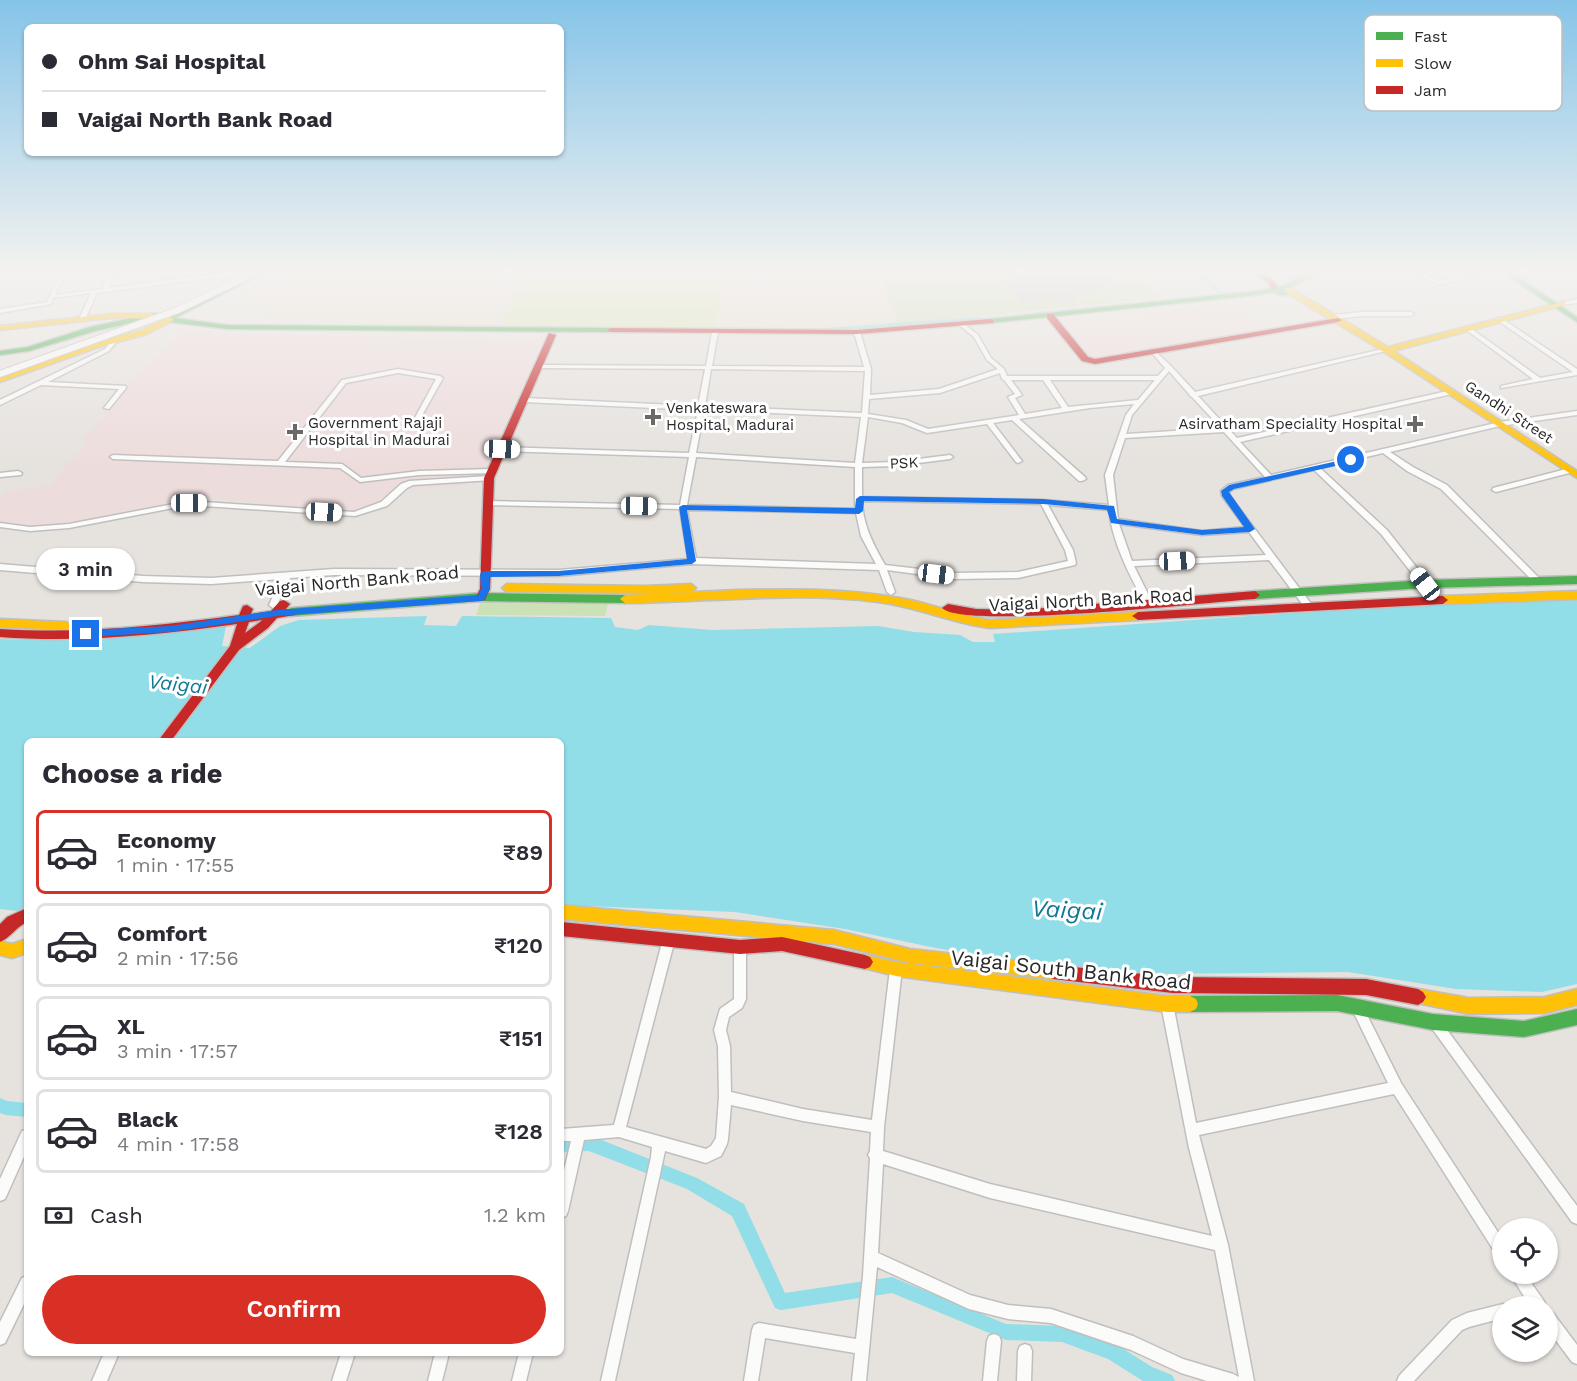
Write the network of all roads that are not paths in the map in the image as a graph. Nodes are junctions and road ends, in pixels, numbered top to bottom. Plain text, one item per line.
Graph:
1 (67, 337) edge
2 (103, 337) edge
3 (124, 337) edge
4 (551, 337) edge
5 (714, 337) edge
6 (859, 337) edge
7 (977, 337) edge
8 (1067, 337) edge
9 (1235, 337) edge
10 (1366, 337) edge
11 (1433, 337) edge
12 (1480, 337) edge
13 (1525, 337) edge
14 (114, 340) junction
15 (1387, 350) junction
16 (1155, 352) junction
17 (0, 353) edge
18 (539, 366) junction
19 (709, 366) junction
20 (1169, 367) junction
21 (868, 369) junction
22 (1002, 370) junction
23 (1577, 372) edge
24 (0, 375) edge
25 (1159, 378) junction
26 (1007, 379) junction
27 (1046, 379) junction
28 (1538, 380) junction
29 (37, 383) junction
30 (1503, 387) dead end
31 (1452, 392) junction
32 (1192, 395) junction
33 (866, 397) junction
34 (524, 400) junction
35 (1139, 402) junction
36 (0, 403) edge
37 (107, 408) dead end
38 (701, 408) junction
39 (1066, 410) junction
40 (1577, 413) edge
41 (865, 415) junction
42 (1023, 416) junction
43 (1013, 417) junction
44 (988, 421) junction
45 (1500, 424) junction
46 (413, 427) dead end
47 (1225, 430) junction
48 (1122, 436) junction
49 (1235, 441) junction
50 (502, 449) junction
51 (1386, 452) junction
52 (692, 455) junction
53 (113, 457) dead end
54 (950, 457) dead end
55 (1018, 461) dead end
56 (280, 464) junction
57 (858, 465) junction
58 (1316, 468) junction
59 (1575, 471) edge
60 (18, 473) dead end
61 (490, 474) junction
62 (0, 475) edge
63 (1082, 478) dead end
64 (1270, 478) junction
65 (1496, 489) dead end
66 (860, 499) junction
67 (1043, 502) junction
68 (488, 503) junction
69 (683, 507) junction
70 (1111, 508) junction
71 (859, 511) junction
72 (1114, 521) junction
73 (0, 525) edge
74 (1250, 529) junction
75 (1271, 557) junction
76 (692, 561) junction
77 (1129, 564) junction
78 (0, 567) edge
79 (882, 567) junction
80 (484, 574) junction
81 (287, 575) junction
82 (1538, 580) junction
83 (1577, 580) edge
84 (1425, 584) junction
85 (891, 592) junction
86 (483, 593) junction
87 (1299, 594) junction
88 (1577, 595) edge
89 (1148, 602) junction
90 (278, 607) junction
91 (1309, 607) junction
92 (244, 616) junction
93 (0, 623) edge
94 (0, 633) edge
95 (235, 647) junction
96 (166, 738) edge
97 (564, 912) edge
98 (17, 917) edge
99 (564, 929) edge
100 (0, 935) edge
101 (669, 939) junction
102 (24, 947) edge
103 (740, 947) junction
104 (2, 952) edge
105 (896, 969) junction
106 (1577, 997) edge
107 (1167, 1004) junction
108 (1357, 1007) junction
109 (1577, 1017) edge
110 (1433, 1022) junction
111 (1397, 1087) junction
112 (725, 1097) junction
113 (878, 1127) junction
114 (1192, 1130) junction
115 (619, 1131) junction
116 (564, 1135) edge
117 (579, 1135) junction
118 (24, 1143) edge
119 (658, 1151) junction
120 (875, 1155) junction
121 (0, 1194) edge
122 (564, 1199) edge
123 (1577, 1217) edge
124 (1492, 1235) edge
125 (1221, 1245) junction
126 (871, 1257) junction
127 (24, 1289) edge
128 (1492, 1314) edge
129 (1558, 1327) edge
130 (0, 1338) edge
131 (1571, 1339) edge
132 (994, 1341) dead end
133 (862, 1347) junction
134 (1025, 1351) dead end
135 (111, 1356) edge
136 (347, 1356) edge
137 (440, 1356) edge
138 (525, 1356) edge
139 (1577, 1357) edge
140 (99, 1381) edge
141 (339, 1381) edge
142 (435, 1381) edge
143 (519, 1381) edge
144 (608, 1381) edge
145 (751, 1381) edge
146 (859, 1381) edge
147 (990, 1381) edge
148 (1024, 1381) edge
149 (1233, 1381) edge
150 (1247, 1381) edge
151 (1404, 1381) edge

1 - 17 main road
2 - 24 street, bridge
3 - 14 main road
4 - 18 main road
5 - 19 street
6 - 21 street
7 - 22 street
8 - 16 main road
9 - 16 main road
10 - 15 main road, Gandhi Street
11 - 15 main road
12 - 28 street
13 - 23 street
14 - 24 main road
14 - 29 street
15 - 31 main road, Gandhi Street
15 - 32 street
16 - 20 street
18 - 19 street
18 - 34 main road
19 - 21 street
19 - 38 street
20 - 25 street
20 - 32 street
21 - 33 street
22 - 26 street
22 - 33 street
23 - 28 street
25 - 27 street
25 - 35 street
26 - 27 street
26 - 42 street
27 - 39 street
28 - 30 street
29 - 36 street
29 - 37 street
31 - 45 main road, Gandhi Street
31 - 49 street
32 - 47 street
33 - 41 street
34 - 38 street
34 - 50 main road
35 - 39 street
35 - 48 street
38 - 41 street
38 - 52 street
39 - 42 street
40 - 45 street
41 - 44 street
41 - 57 street
42 - 43 street
43 - 44 street
43 - 63 street
44 - 55 street
45 - 51 street
45 - 59 main road, Gandhi Street
46 - 56 street
47 - 48 street
47 - 49 street
48 - 70 street
49 - 64 street
50 - 52 street, PSK
50 - 61 main road
51 - 58 street
51 - 82 street
52 - 57 street, PSK
52 - 69 street
53 - 56 street
54 - 57 street, PSK
56 - 61 street
57 - 66 street
58 - 64 street
58 - 84 street
59 - 65 street
60 - 62 street
61 - 68 main road
61 - 73 street
64 - 74 street
66 - 67 street
66 - 71 street
67 - 70 street
67 - 79 street
68 - 69 street
68 - 80 main road
69 - 71 street
69 - 76 street
70 - 72 street
71 - 79 street
72 - 74 street
72 - 77 street
74 - 75 street
75 - 77 street
75 - 87 street
76 - 79 street
76 - 80 street
77 - 89 street
78 - 81 street
79 - 85 street
80 - 81 street
80 - 86 main road
81 - 90 street
82 - 83 main road, Vaigai North Bank Road
82 - 84 main road, Vaigai North Bank Road
84 - 87 main road, Vaigai North Bank Road
85 - 86 main road, Vaigai North Bank Road
85 - 89 main road, Vaigai North Bank Road
86 - 90 main road, Vaigai North Bank Road
86 - 91 main road, Vaigai North Bank Road
87 - 89 main road, Vaigai North Bank Road
87 - 91 street
88 - 91 main road, Vaigai North Bank Road
90 - 92 main road, Vaigai North Bank Road
90 - 95 main road
92 - 93 main road, Vaigai North Bank Road
92 - 94 main road, Vaigai North Bank Road
92 - 95 main road
95 - 96 main road
97 - 106 main road, Vaigai South Bank Road
98 - 100 main road
99 - 101 main road, Vaigai South Bank Road
101 - 103 main road, Vaigai South Bank Road
101 - 115 street
102 - 104 main road
103 - 105 main road, Vaigai South Bank Road
103 - 112 street
105 - 107 main road, Vaigai South Bank Road
105 - 113 street
107 - 108 main road, Vaigai South Bank Road
107 - 114 street
108 - 110 main road, Vaigai South Bank Road
108 - 111 street
109 - 110 main road, Vaigai South Bank Road
110 - 123 street
111 - 114 street
111 - 124 street
112 - 113 street
112 - 119 street
113 - 120 street
114 - 125 street
115 - 117 street
115 - 119 street
116 - 117 street
117 - 122 street
118 - 121 street
119 - 144 street
120 - 125 street
120 - 126 street
125 - 150 street
126 - 133 street
126 - 149 street
127 - 130 street
128 - 151 street
129 - 131 street
131 - 139 street
132 - 147 street
133 - 145 street
133 - 146 street
134 - 148 street
135 - 140 street
136 - 141 street
137 - 142 street
138 - 143 street

